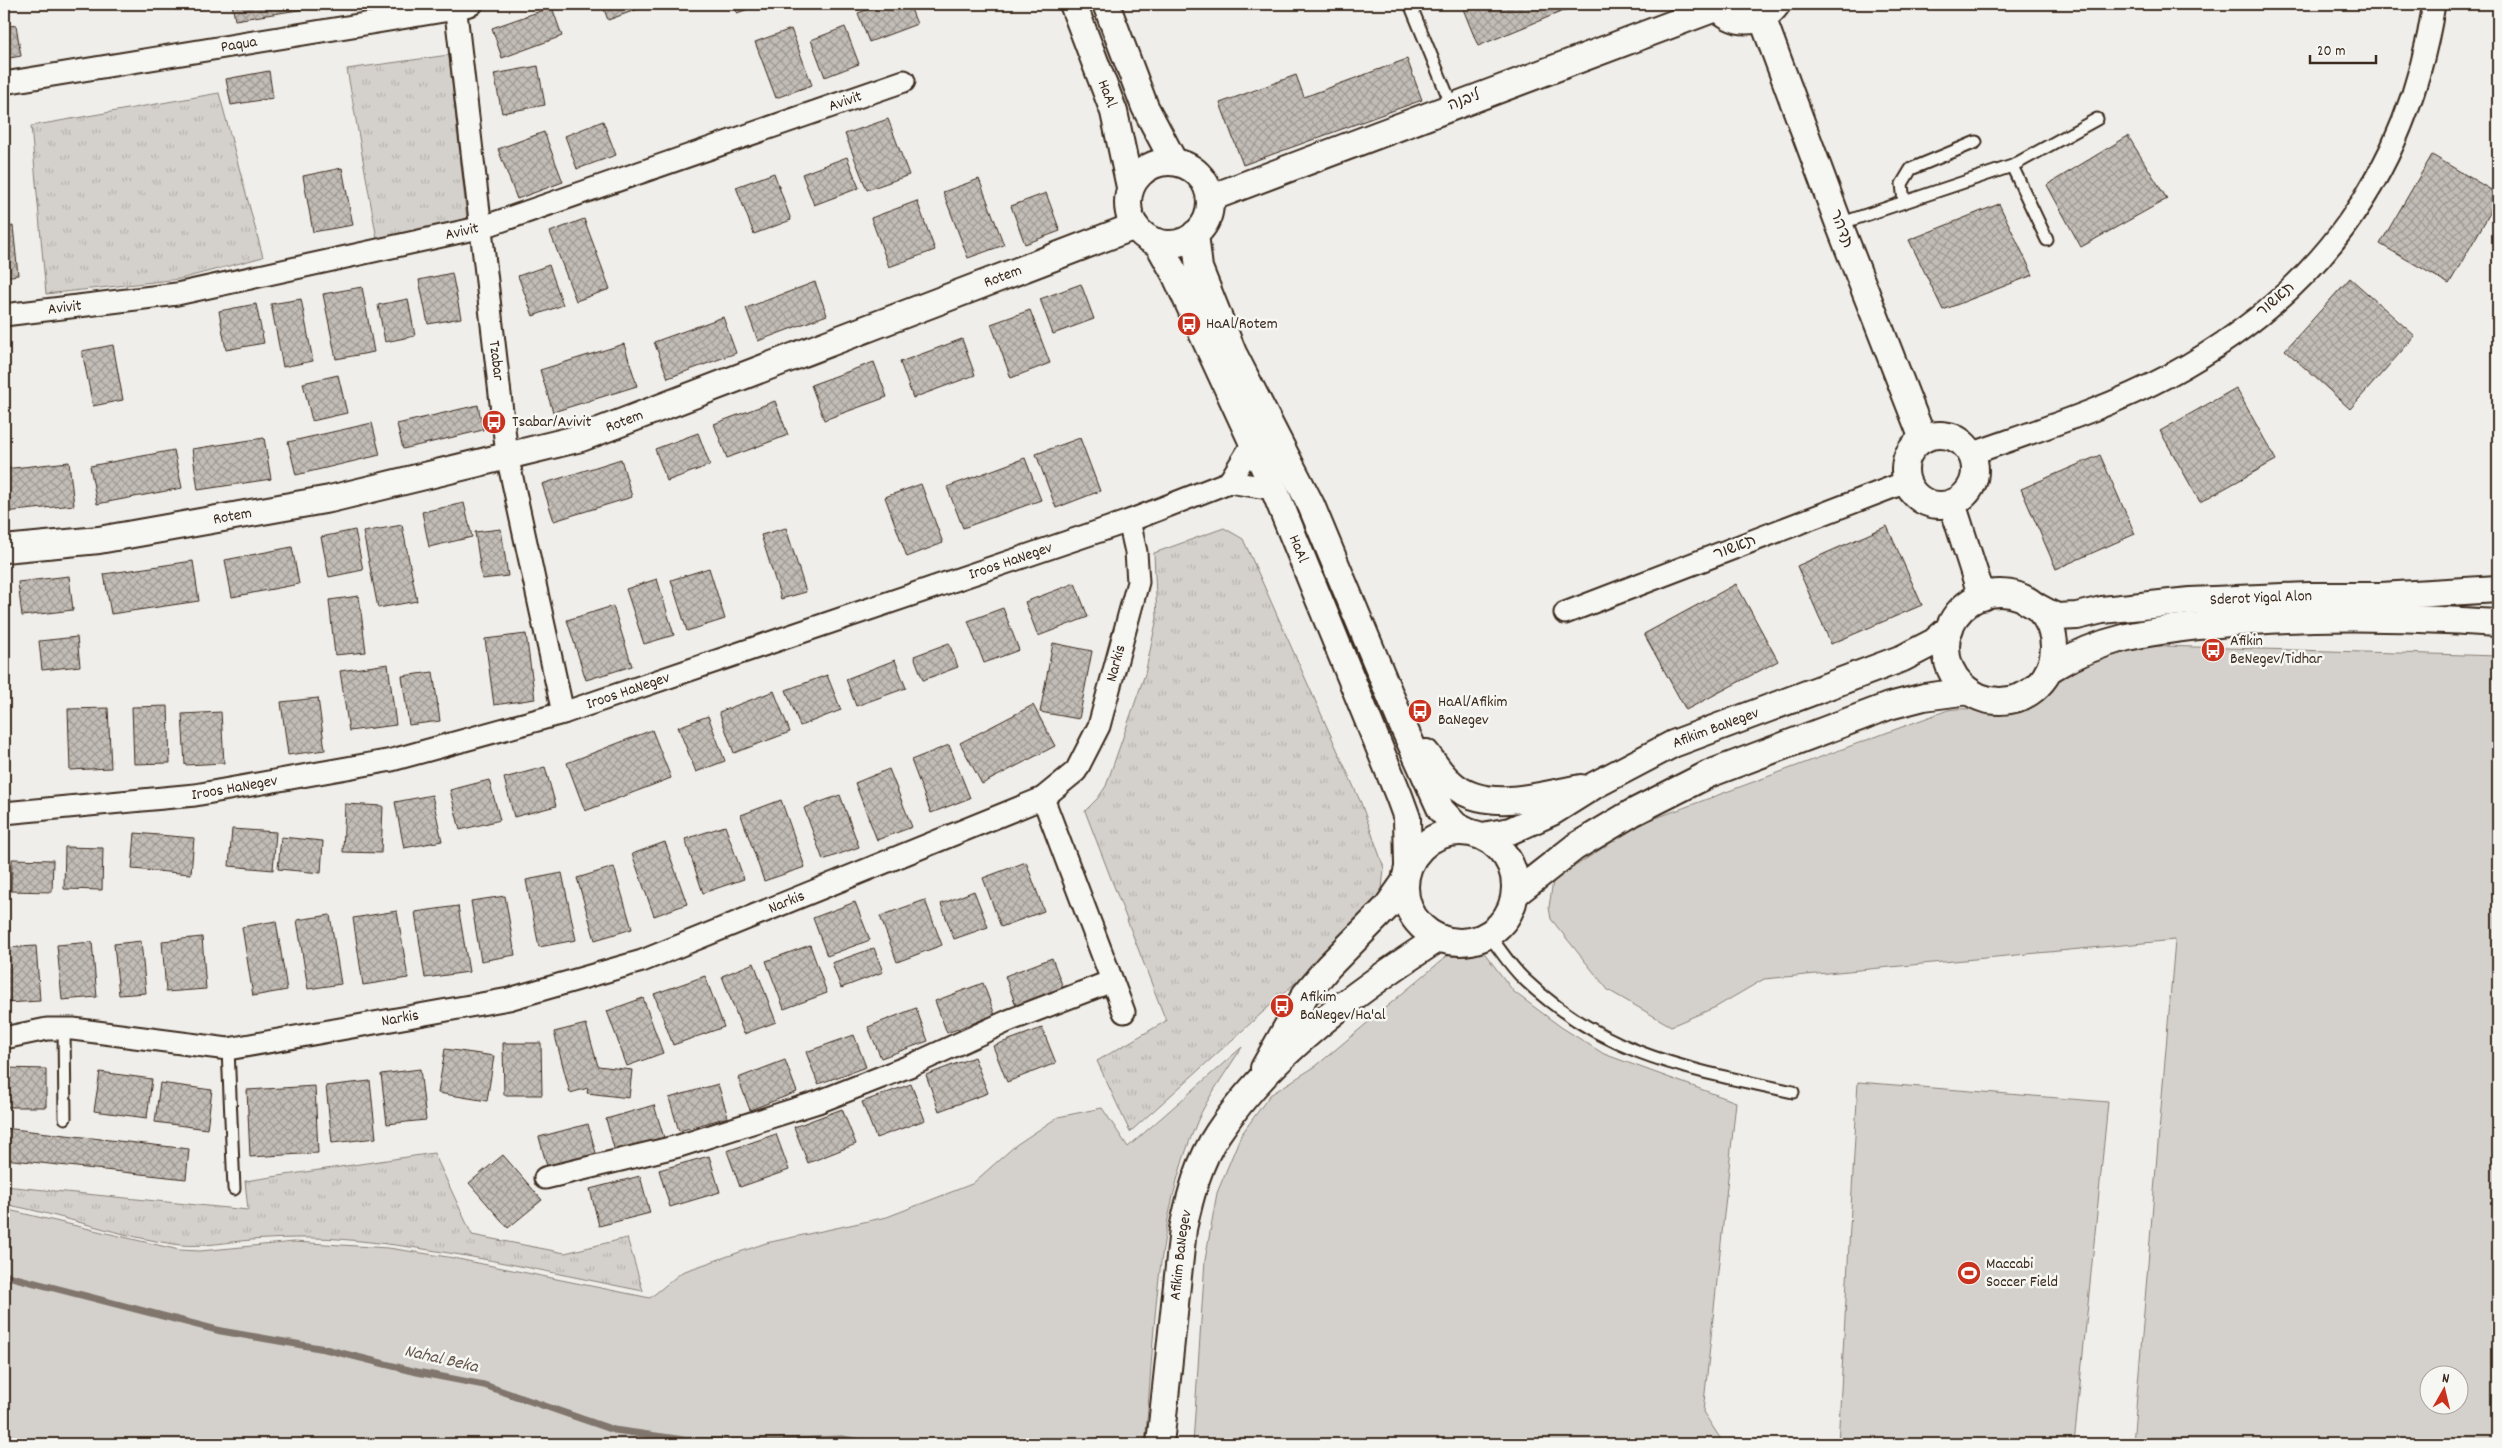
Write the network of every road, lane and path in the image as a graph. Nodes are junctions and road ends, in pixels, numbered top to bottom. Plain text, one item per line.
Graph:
1 (1072, 4) edge
2 (1106, 4) edge
3 (1410, 4) edge
4 (2434, 4) edge
5 (1717, 5) edge
6 (461, 6) edge
7 (1770, 10) edge
8 (904, 81) dead end
9 (4, 83) edge
10 (1452, 106) junction
11 (2097, 119) dead end
12 (1976, 142) dead end
13 (1174, 162) junction
14 (2012, 166) junction
15 (1130, 188) junction
16 (1210, 198) junction
17 (1904, 202) junction
18 (1839, 224) junction
19 (1135, 226) junction
20 (483, 227) junction
21 (1196, 234) junction
22 (2047, 240) dead end
23 (1157, 242) junction
24 (4, 315) edge
25 (1923, 439) junction
26 (1253, 444) junction
27 (1971, 454) junction
28 (507, 455) junction
29 (1229, 482) junction
30 (1906, 482) junction
31 (1274, 489) junction
32 (1952, 504) junction
33 (1129, 521) junction
34 (4, 549) edge
35 (2498, 589) edge
36 (1982, 597) junction
37 (2028, 602) junction
38 (1564, 613) dead end
39 (2498, 624) edge
40 (1950, 628) junction
41 (2050, 669) junction
42 (1969, 691) junction
43 (563, 714) junction
44 (1402, 724) junction
45 (1594, 785) junction
46 (1043, 798) junction
47 (4, 813) edge
48 (1475, 834) junction
49 (1406, 874) junction
50 (1515, 894) junction
51 (1488, 934) junction
52 (1439, 938) junction
53 (1112, 981) junction
54 (1124, 1012) dead end
55 (64, 1028) junction
56 (4, 1038) edge
57 (228, 1049) junction
58 (1255, 1085) junction
59 (1792, 1092) dead end
60 (65, 1118) dead end
61 (545, 1178) dead end
62 (234, 1189) dead end
63 (1160, 1444) edge

1 - 15 street, HaAl
2 - 13 street, HaAl
3 - 10 lane
4 - 27 street, תאשור
5 - 7 street
5 - 10 street, ליבנה
6 - 9 street, Paqua
6 - 20 street, Tzabar
7 - 18 street, תדהר
8 - 20 street, Avivit
10 - 16 street, ליבנה
11 - 14 lane
12 - 17 lane
13 - 15 street
13 - 16 street
14 - 17 lane
14 - 22 lane
15 - 19 street
16 - 21 street
17 - 18 lane
18 - 25 street, תדהר
19 - 23 street
19 - 28 street, Rotem
20 - 24 street, Avivit
20 - 28 street, Tzabar
21 - 23 street
21 - 44 street, HaAl
23 - 26 street, HaAl
25 - 27 street
25 - 30 street
26 - 29 street
26 - 31 street, HaAl
27 - 32 street
28 - 34 street, Rotem
28 - 43 street, Tzabar
29 - 31 street
29 - 33 street, Iroos HaNegev
30 - 32 street
30 - 38 street, תאשור
31 - 49 street, HaAl
32 - 36 street
33 - 43 street, Iroos HaNegev
33 - 46 street, Narkis
35 - 37 street, Sderot Yigal Alon
36 - 37 street
36 - 40 street
37 - 41 street
39 - 41 street, Sderot Yigal Alon
40 - 42 street
40 - 45 street, Afikim BaNegev
41 - 42 street
42 - 50 street
43 - 47 street, Iroos HaNegev
44 - 45 street
44 - 48 street, HaAl
45 - 48 street, Afikim BaNegev
46 - 53 street
46 - 57 street, Narkis
48 - 49 street
48 - 50 street
49 - 52 street
49 - 58 street, Afikim BaNegev
50 - 51 street
51 - 52 street
51 - 59 lane
52 - 58 street, Afikim BaNegev
53 - 54 street
53 - 61 street
55 - 56 street, Narkis
55 - 57 street, Narkis
55 - 60 lane
57 - 62 lane
58 - 63 street, Afikim BaNegev

